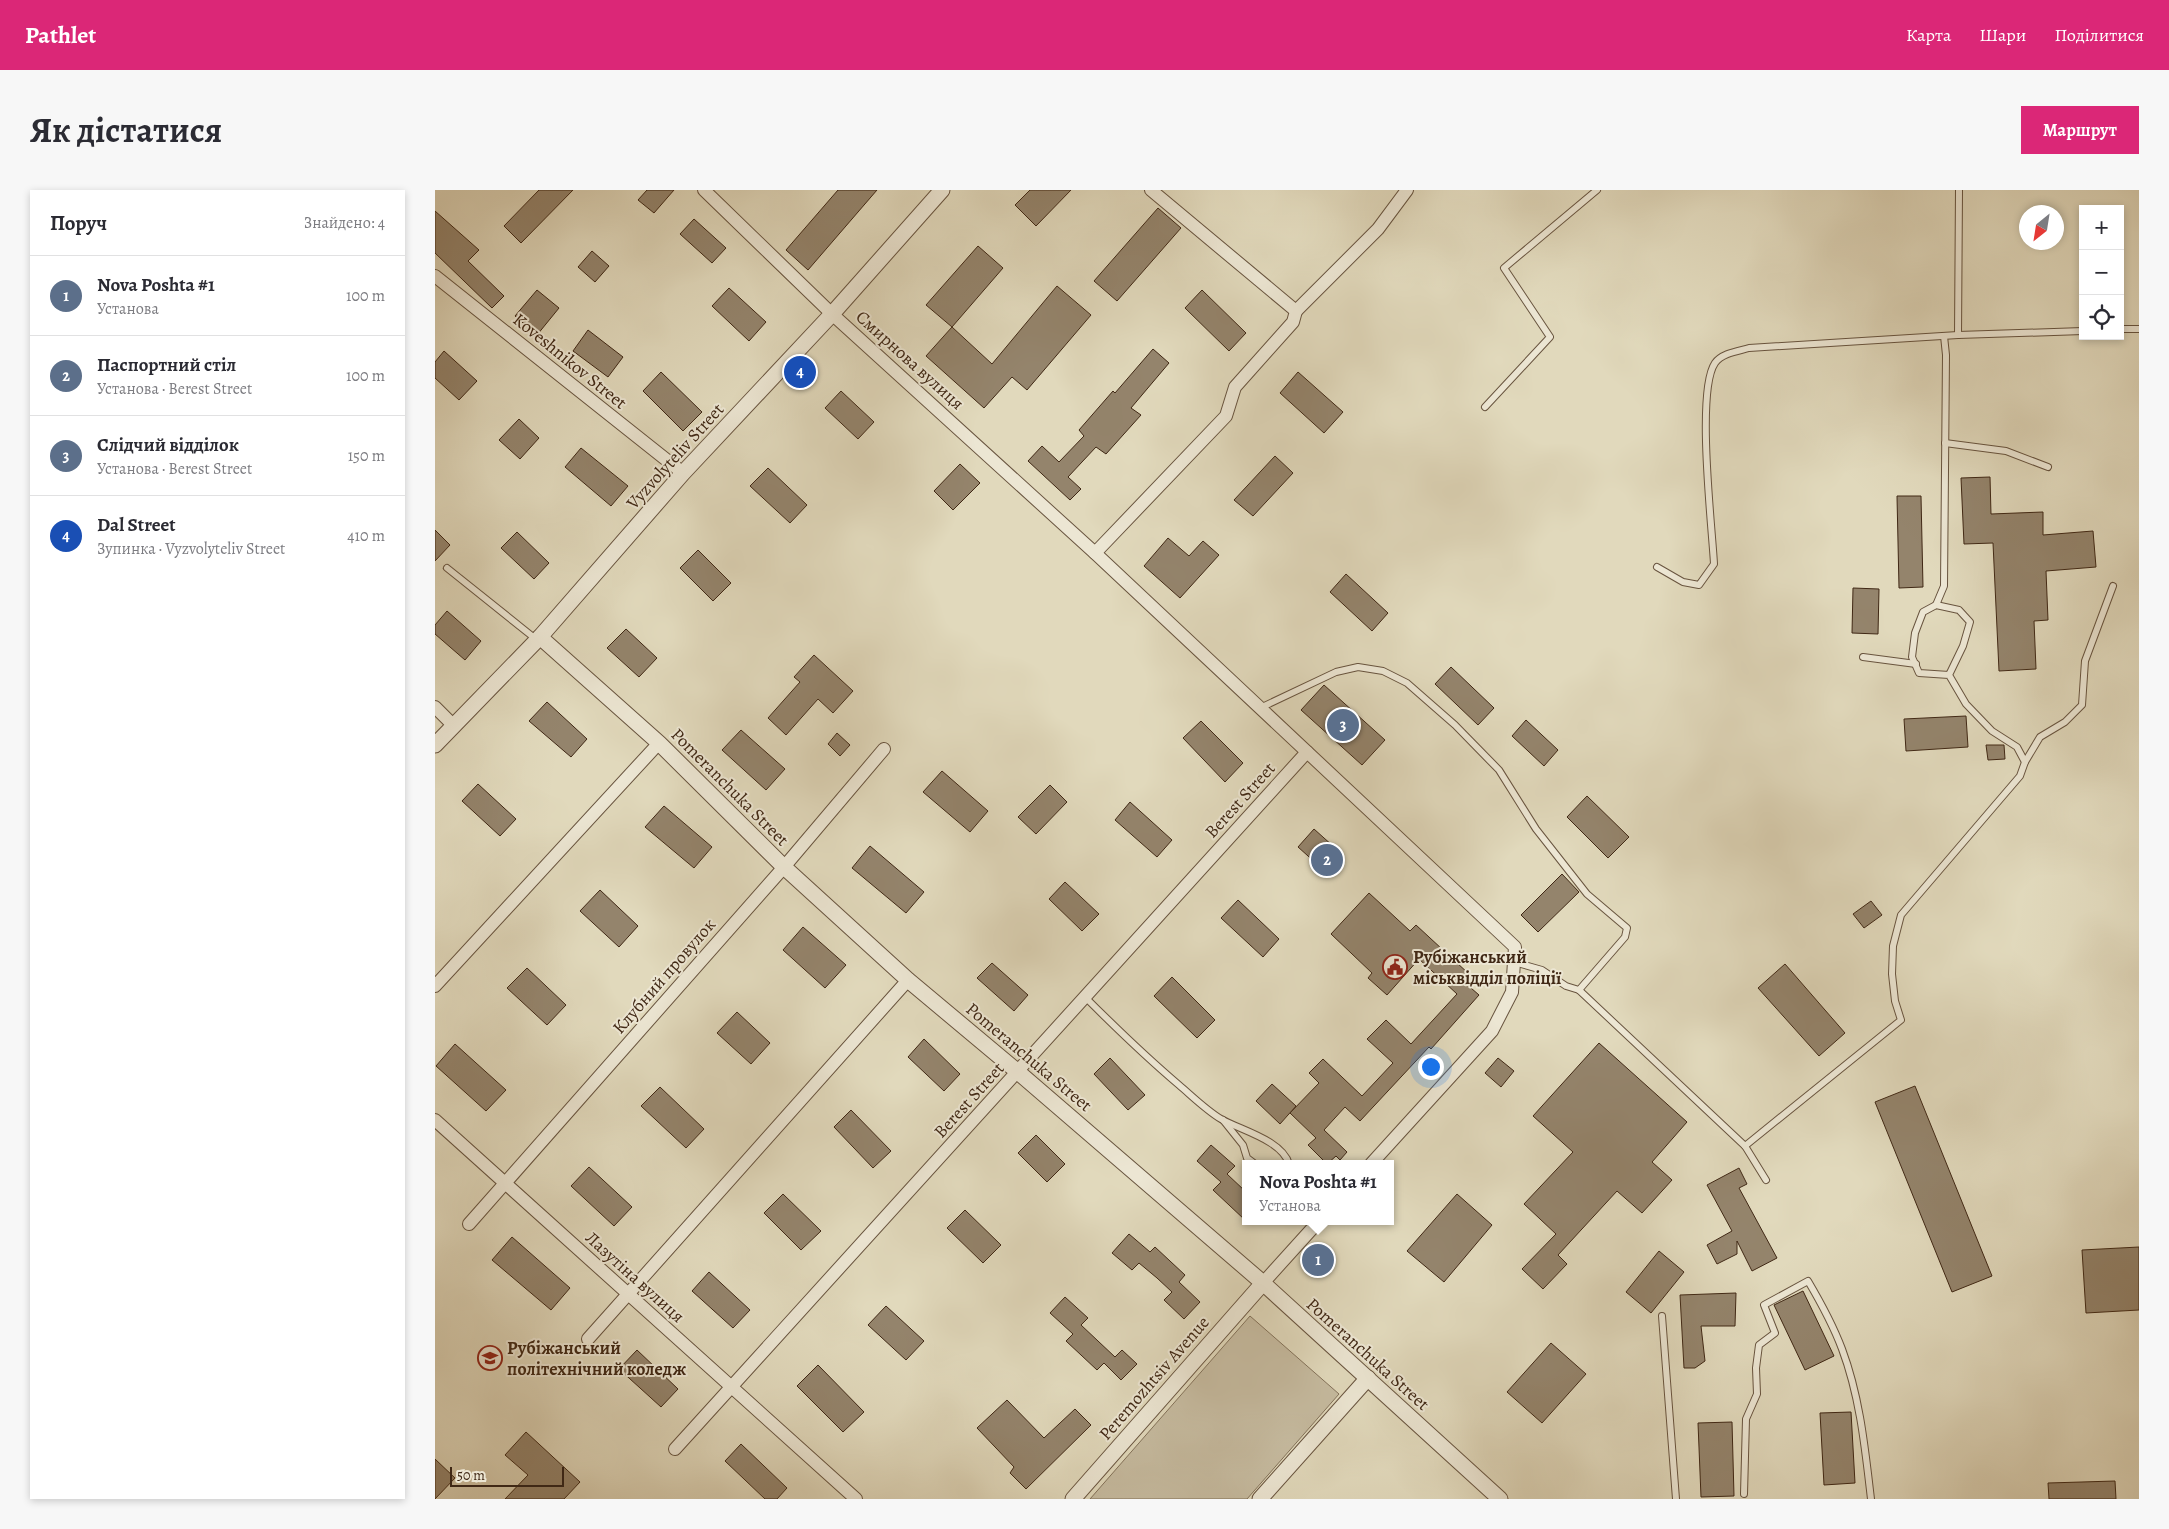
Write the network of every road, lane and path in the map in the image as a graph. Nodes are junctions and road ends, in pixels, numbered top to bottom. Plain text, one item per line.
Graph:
1 (704, 190) edge
2 (943, 190) edge
3 (1151, 190) edge
4 (1407, 190) edge
5 (1597, 190) edge
6 (1959, 190) edge
7 (435, 276) edge
8 (1296, 311) junction
9 (832, 314) junction
10 (2124, 329) edge
11 (2139, 329) edge
12 (2079, 331) edge
13 (1944, 336) junction
14 (1958, 336) junction
15 (1485, 407) dead end
16 (1945, 443) junction
17 (2048, 467) dead end
18 (683, 473) junction
19 (1095, 553) junction
20 (447, 568) dead end
21 (1657, 568) dead end
22 (2113, 586) dead end
23 (1936, 605) junction
24 (539, 638) junction
25 (1863, 657) dead end
26 (1915, 664) junction
27 (1949, 675) junction
28 (435, 707) edge
29 (1260, 708) junction
30 (453, 724) junction
31 (659, 743) junction
32 (435, 745) edge
33 (883, 749) dead end
34 (1307, 752) junction
35 (2025, 762) junction
36 (784, 867) junction
37 (1515, 962) junction
38 (908, 980) junction
39 (435, 986) edge
40 (1579, 990) junction
41 (1085, 997) junction
42 (1018, 1072) junction
43 (1222, 1119) junction
44 (435, 1120) edge
45 (1745, 1146) junction
46 (1250, 1160) edge
47 (1288, 1160) edge
48 (1375, 1160) edge
49 (1766, 1180) dead end
50 (505, 1184) junction
51 (469, 1224) dead end
52 (1315, 1225) edge
53 (1263, 1283) junction
54 (628, 1294) junction
55 (1662, 1316) dead end
56 (588, 1339) dead end
57 (1368, 1378) junction
58 (731, 1387) junction
59 (675, 1449) dead end
60 (1744, 1494) dead end
61 (856, 1499) edge
62 (1073, 1499) edge
63 (1259, 1499) edge
64 (1500, 1499) edge
65 (1676, 1499) edge
66 (1871, 1499) edge

1 - 9 street, Смирнова вулиця
2 - 9 street, Vyzvolyteliv Street
3 - 8 street
4 - 8 street
5 - 15 lane
6 - 14 lane
7 - 18 street, Koveshnikov Street
8 - 19 street
9 - 18 street, Vyzvolyteliv Street
9 - 19 street, Смирнова вулиця
10 - 11 lane
12 - 14 lane
13 - 14 lane
13 - 16 lane
13 - 21 lane
16 - 17 lane
16 - 23 lane
18 - 24 street, Vyzvolyteliv Street
19 - 29 street, Смирнова вулиця
20 - 24 lane
22 - 35 lane
23 - 26 lane
23 - 27 lane
24 - 30 street, Vyzvolyteliv Street
24 - 31 street, Pomeranchuka Street
25 - 26 lane
26 - 27 lane
27 - 35 lane
28 - 30 street
29 - 34 street, Смирнова вулиця
29 - 40 lane
30 - 32 street, Vyzvolyteliv Street
31 - 36 street, Pomeranchuka Street
31 - 39 street
33 - 36 street, Клубний провулок
34 - 37 street, Смирнова вулиця
34 - 41 street, Berest Street
35 - 45 lane
36 - 38 street, Pomeranchuka Street
36 - 50 street, Клубний провулок
37 - 40 lane
37 - 48 street
38 - 42 street, Pomeranchuka Street
38 - 54 street
40 - 45 lane
41 - 42 street, Berest Street
41 - 43 lane
42 - 53 street, Pomeranchuka Street
42 - 58 street, Berest Street
43 - 46 lane
43 - 47 lane
44 - 50 street, Лазутіна вулиця
45 - 49 lane
50 - 51 street, Клубний провулок
50 - 54 street, Лазутіна вулиця
52 - 53 street
53 - 57 street, Pomeranchuka Street
53 - 62 street, Peremozhtsiv Avenue
54 - 56 street
54 - 58 street, Лазутіна вулиця
55 - 65 lane
57 - 63 street
57 - 64 street, Pomeranchuka Street
58 - 59 street, Berest Street
58 - 61 street, Лазутіна вулиця
60 - 66 lane

